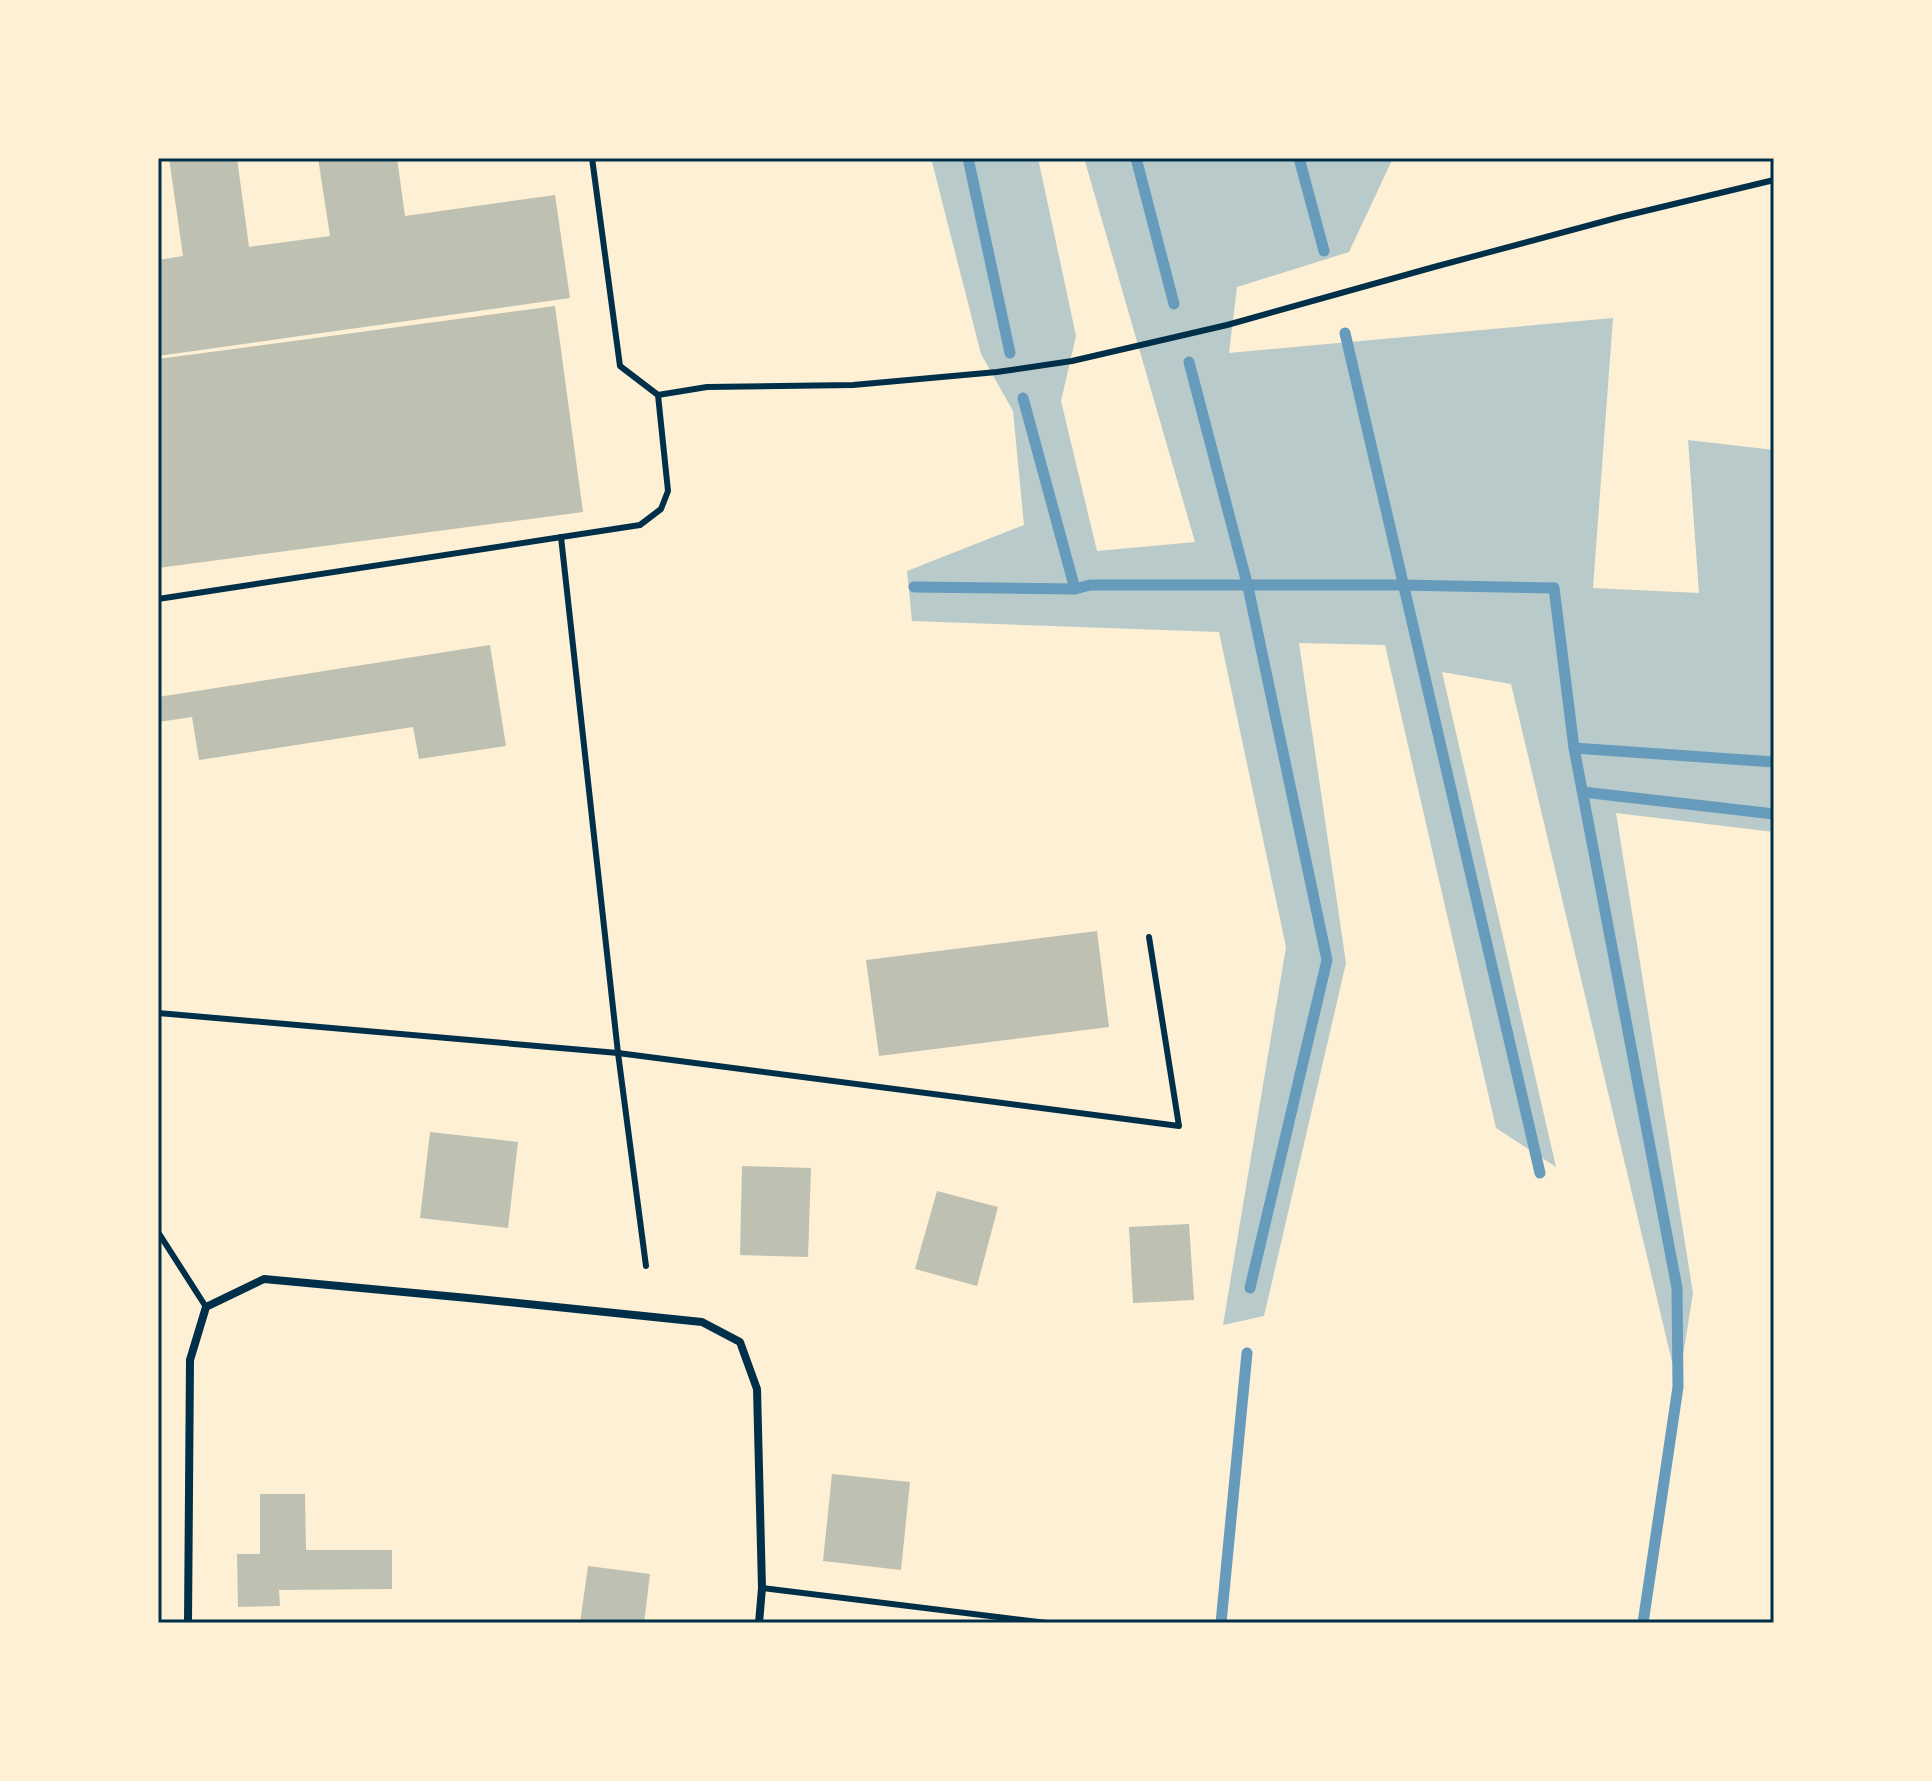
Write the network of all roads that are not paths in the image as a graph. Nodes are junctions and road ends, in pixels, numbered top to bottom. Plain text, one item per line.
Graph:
1 (592, 158) edge
2 (1774, 180) edge
3 (658, 395) junction
4 (561, 537) junction
5 (158, 599) edge
6 (1149, 937) dead end
7 (158, 1013) edge
8 (618, 1053) junction
9 (158, 1232) edge
10 (646, 1266) dead end
11 (206, 1307) junction
12 (762, 1588) junction
13 (188, 1623) edge
14 (759, 1623) edge
15 (1047, 1623) edge

1 - 3 lane
2 - 3 lane
3 - 4 lane
4 - 5 lane
4 - 8 lane
6 - 8 lane
7 - 8 lane
8 - 10 lane
9 - 11 lane
11 - 12 street
11 - 13 street
12 - 14 street
12 - 15 lane

